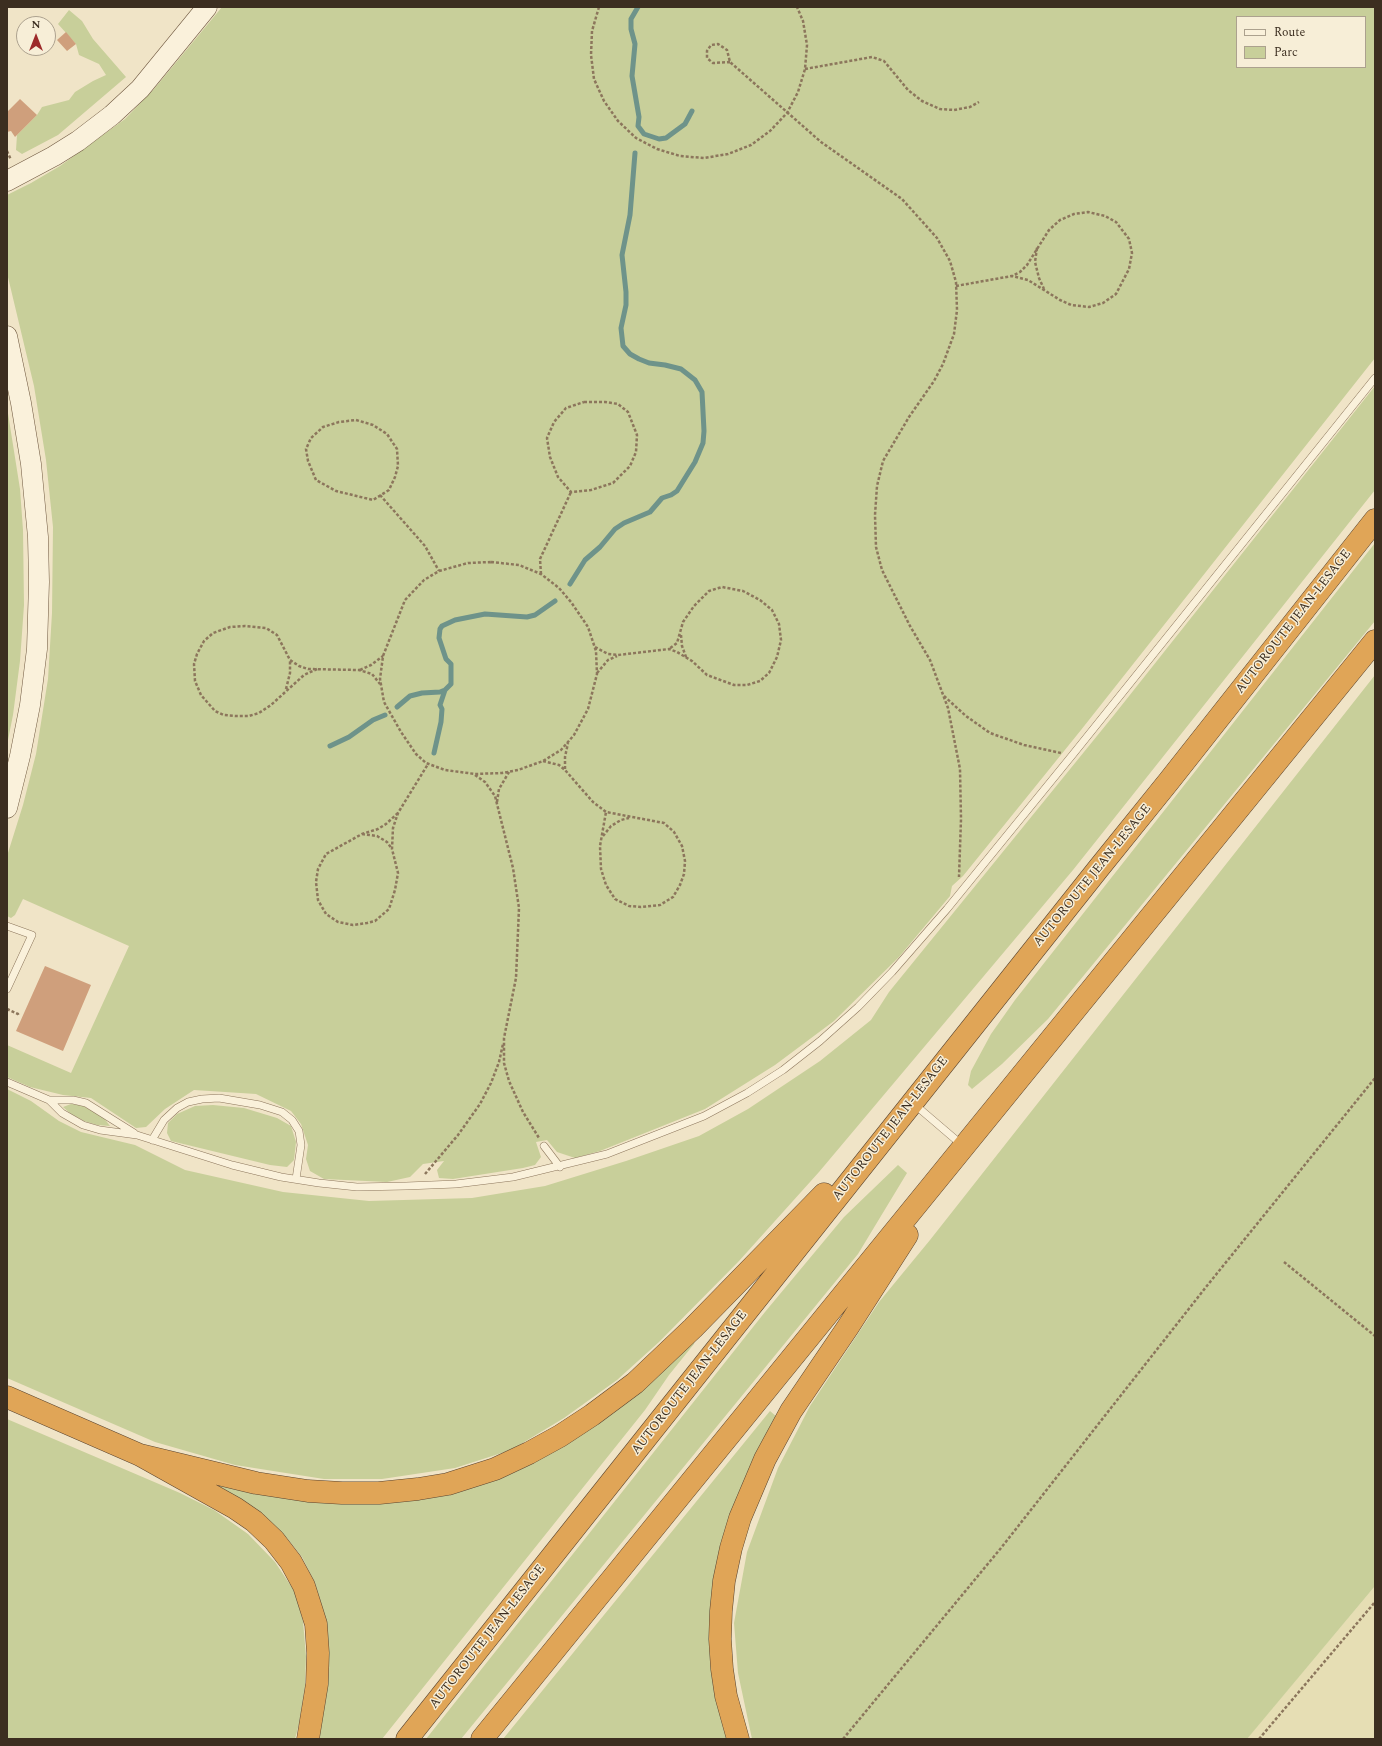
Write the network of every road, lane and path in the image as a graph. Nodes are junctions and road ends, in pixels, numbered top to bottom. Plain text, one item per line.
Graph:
1 (207, 7) edge
2 (599, 7) edge
3 (798, 7) edge
4 (730, 62) junction
5 (805, 69) junction
6 (979, 102) dead end
7 (787, 113) junction
8 (7, 181) edge
9 (1037, 247) junction
10 (1012, 276) junction
11 (956, 286) junction
12 (1044, 290) junction
13 (7, 336) edge
14 (1375, 378) edge
15 (571, 492) junction
16 (380, 495) junction
17 (1375, 520) edge
18 (439, 571) junction
19 (541, 574) junction
20 (681, 633) junction
21 (1375, 641) edge
22 (594, 646) junction
23 (669, 649) junction
24 (618, 655) junction
25 (383, 656) junction
26 (686, 657) junction
27 (290, 660) junction
28 (317, 669) junction
29 (359, 670) junction
30 (597, 674) junction
31 (380, 685) junction
32 (285, 691) junction
33 (944, 695) junction
34 (568, 743) junction
35 (1074, 753) junction
36 (542, 761) junction
37 (428, 764) junction
38 (566, 770) junction
39 (509, 772) junction
40 (475, 774) junction
41 (497, 804) junction
42 (7, 808) edge
43 (606, 812) junction
44 (398, 813) junction
45 (630, 817) junction
46 (362, 834) junction
47 (602, 838) junction
48 (392, 849) junction
49 (958, 896) junction
50 (7, 926) edge
51 (7, 989) edge
52 (7, 1009) edge
53 (19, 1016) dead end
54 (504, 1038) junction
55 (1375, 1078) edge
56 (7, 1082) edge
57 (49, 1100) junction
58 (912, 1102) junction
59 (137, 1135) junction
60 (152, 1140) junction
61 (544, 1146) joint
62 (964, 1147) junction
63 (560, 1167) junction
64 (296, 1179) junction
65 (414, 1186) junction
66 (1284, 1262) dead end
67 (1375, 1336) edge
68 (7, 1397) edge
69 (140, 1455) junction
70 (1375, 1602) edge
71 (308, 1739) edge
72 (407, 1739) edge
73 (482, 1739) edge
74 (738, 1739) edge
75 (843, 1739) edge
76 (1259, 1739) edge

1 - 8 street
2 - 7 path
3 - 5 path
4 - 4 path
4 - 7 path
5 - 6 path
5 - 7 path
7 - 11 path
9 - 10 path
9 - 12 path
9 - 12 path
10 - 11 path
10 - 12 path
11 - 33 path
13 - 42 street
14 - 35 lane
15 - 15 path
15 - 19 path
16 - 16 path
16 - 18 path
17 - 58 highway, AUTOROUTE JEAN-LESAGE
18 - 19 path
18 - 25 path
19 - 22 path
20 - 23 path
20 - 26 path
20 - 26 path
21 - 62 highway
22 - 24 path
22 - 30 path
23 - 24 path
23 - 26 path
24 - 30 path
25 - 29 path
25 - 31 path
27 - 28 path
27 - 32 path
27 - 32 path
28 - 29 path
28 - 32 path
29 - 31 path
30 - 34 path
31 - 37 path
33 - 35 path
33 - 49 path
34 - 36 path
34 - 38 path
35 - 49 lane
36 - 38 path
36 - 39 path
37 - 40 path
37 - 44 path
38 - 43 path
39 - 40 path
39 - 41 path
40 - 41 path
41 - 54 path
43 - 45 path
43 - 47 path
44 - 46 path
44 - 48 path
45 - 47 path
45 - 47 path
46 - 48 path
46 - 48 path
49 - 63 lane
50 - 51 lane
52 - 53 path
54 - 61 path
54 - 65 path
55 - 75 path
56 - 57 lane
57 - 59 lane
57 - 59 lane
58 - 62 lane
58 - 69 highway
58 - 72 highway, AUTOROUTE JEAN-LESAGE
59 - 60 lane
60 - 64 lane
60 - 64 lane
61 - 63 lane
62 - 73 highway
62 - 74 highway
63 - 65 lane
64 - 65 lane
66 - 67 path
68 - 69 highway
69 - 71 highway
70 - 76 path

